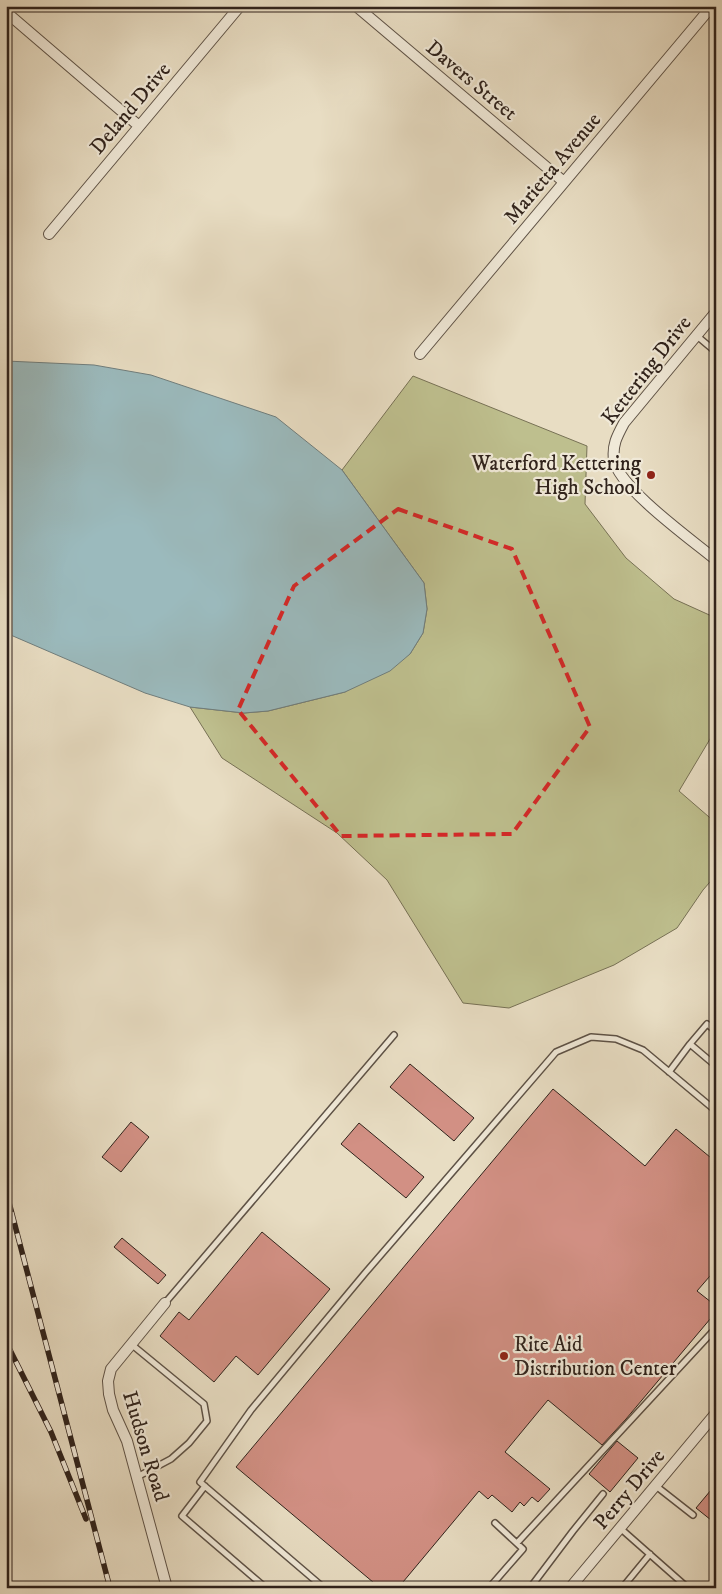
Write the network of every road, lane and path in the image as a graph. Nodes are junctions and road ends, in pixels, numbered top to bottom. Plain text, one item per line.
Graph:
1 (240, 6) edge
2 (356, 6) edge
3 (712, 6) edge
4 (6, 12) edge
5 (139, 126) junction
6 (564, 182) junction
7 (49, 234) dead end
8 (716, 312) edge
9 (696, 336) junction
10 (716, 352) edge
11 (420, 354) dead end
12 (716, 560) edge
13 (716, 1031) edge
14 (394, 1035) dead end
15 (690, 1044) junction
16 (716, 1066) edge
17 (669, 1072) junction
18 (716, 1111) edge
19 (164, 1303) joint
20 (716, 1328) edge
21 (131, 1344) junction
22 (716, 1413) edge
23 (137, 1477) junction
24 (205, 1486) junction
25 (656, 1486) junction
26 (603, 1494) dead end
27 (693, 1516) dead end
28 (495, 1522) dead end
29 (620, 1528) junction
30 (517, 1543) junction
31 (650, 1554) junction
32 (167, 1588) edge
33 (266, 1588) edge
34 (324, 1588) edge
35 (489, 1588) edge
36 (530, 1588) edge
37 (570, 1588) edge
38 (622, 1588) edge
39 (688, 1588) edge

1 - 5 street, Deland Drive
2 - 6 street, Davers Street
3 - 6 street, Marietta Avenue
4 - 5 street
5 - 7 street, Deland Drive
6 - 11 street, Marietta Avenue
8 - 9 street, Kettering Drive
9 - 10 lane
9 - 12 street, Kettering Drive
13 - 15 lane
14 - 19 lane
15 - 16 lane
15 - 17 lane
17 - 18 lane
17 - 24 lane
19 - 21 street, Hudson Road
20 - 30 lane
21 - 23 street, Hudson Road
21 - 23 lane
22 - 25 street, Perry Drive
23 - 32 street, Hudson Road
24 - 33 lane
24 - 34 lane
25 - 27 lane
25 - 29 street, Perry Drive
26 - 36 lane
28 - 30 lane
29 - 31 lane
29 - 37 street, Perry Drive
30 - 35 lane
31 - 38 lane
31 - 39 lane

